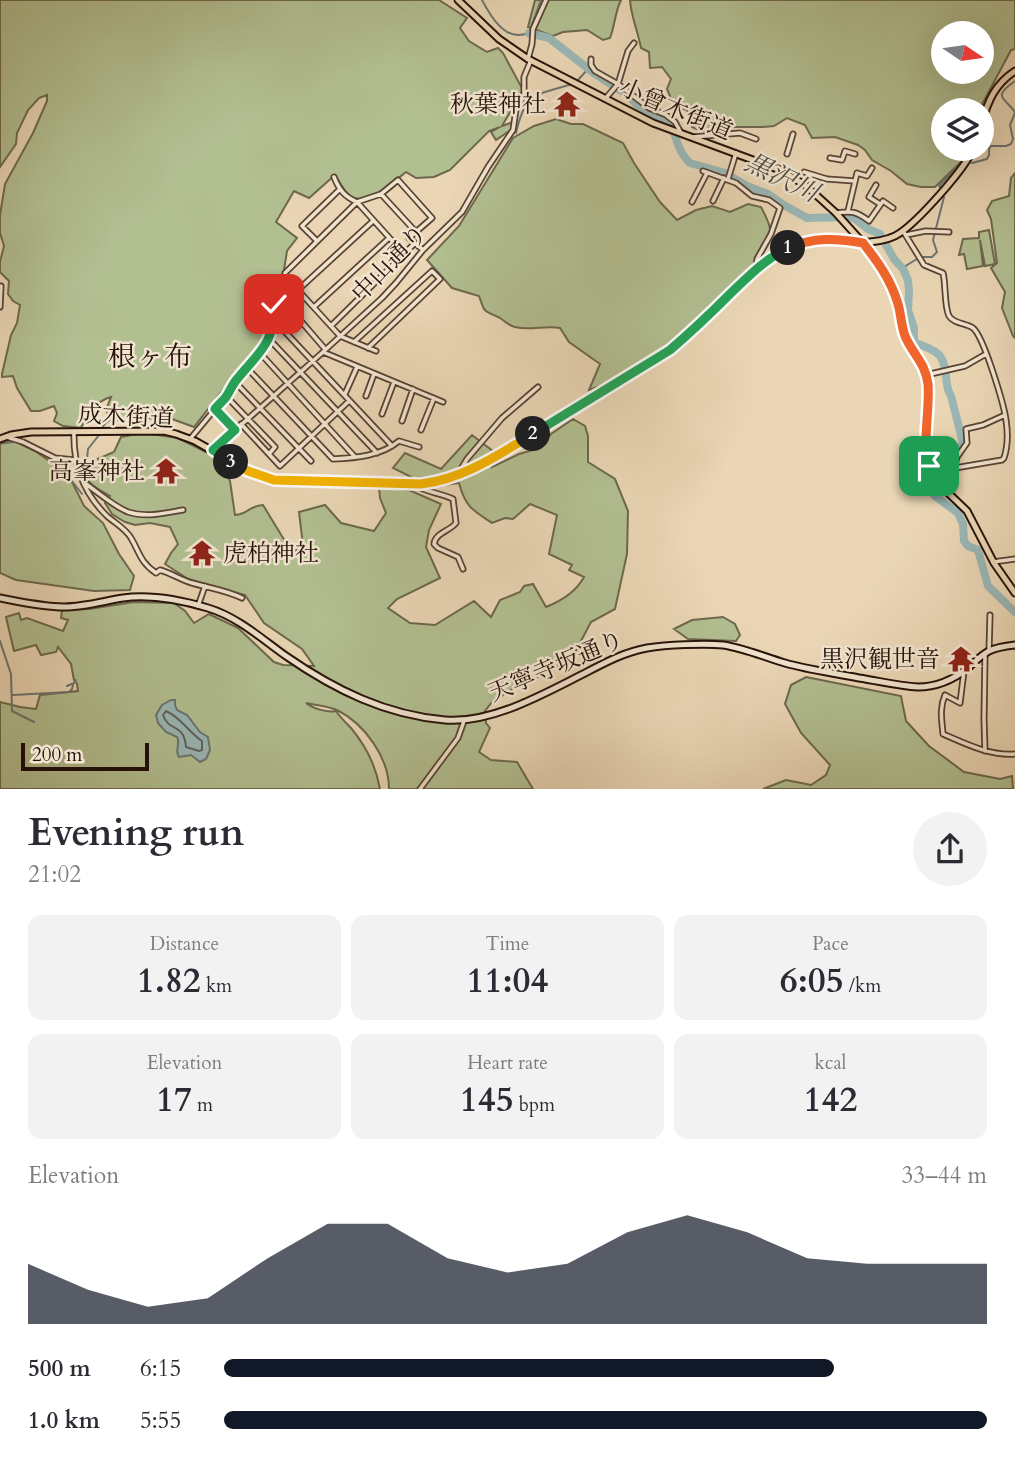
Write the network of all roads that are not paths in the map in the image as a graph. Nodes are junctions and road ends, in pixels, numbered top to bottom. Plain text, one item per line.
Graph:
1 (458, 0) edge
2 (546, 0) edge
3 (634, 43) dead end
4 (591, 59) dead end
5 (529, 60) junction
6 (1015, 71) edge
7 (618, 84) junction
8 (991, 98) edge
9 (605, 99) junction
10 (679, 132) junction
11 (793, 134) dead end
12 (692, 137) junction
13 (756, 139) dead end
14 (736, 153) junction
15 (787, 154) dead end
16 (855, 154) dead end
17 (830, 158) dead end
18 (966, 161) edge
19 (872, 167) dead end
20 (804, 172) dead end
21 (334, 177) dead end
22 (728, 177) junction
23 (855, 181) junction
24 (876, 185) dead end
25 (339, 190) junction
26 (381, 194) junction
27 (713, 201) dead end
28 (357, 202) junction
29 (692, 202) dead end
30 (881, 204) junction
31 (893, 208) dead end
32 (848, 211) junction
33 (839, 216) junction
34 (373, 221) junction
35 (849, 227) junction
36 (416, 232) junction
37 (949, 232) dead end
38 (905, 233) junction
39 (389, 238) junction
40 (842, 239) junction
41 (317, 241) junction
42 (415, 243) junction
43 (863, 243) junction
44 (423, 250) junction
45 (404, 254) junction
46 (756, 269) junction
47 (285, 276) junction
48 (1, 286) edge
49 (298, 290) junction
50 (281, 298) junction
51 (0, 307) edge
52 (314, 307) junction
53 (274, 320) junction
54 (331, 326) junction
55 (340, 336) junction
56 (269, 339) junction
57 (354, 342) junction
58 (368, 348) junction
59 (324, 351) junction
60 (376, 351) dead end
61 (260, 352) junction
62 (986, 354) junction
63 (312, 361) junction
64 (357, 367) junction
65 (247, 368) junction
66 (300, 372) junction
67 (374, 374) junction
68 (926, 375) junction
69 (235, 382) junction
70 (288, 382) junction
71 (394, 382) junction
72 (538, 387) dead end
73 (413, 389) junction
74 (344, 394) junction
75 (274, 395) junction
76 (226, 396) junction
77 (366, 396) dead end
78 (433, 398) junction
79 (349, 400) junction
80 (443, 402) dead end
81 (260, 407) junction
82 (215, 409) junction
83 (337, 411) junction
84 (382, 414) dead end
85 (1006, 415) junction
86 (247, 419) junction
87 (402, 421) dead end
88 (325, 423) junction
89 (241, 424) junction
90 (75, 430) junction
91 (235, 430) junction
92 (421, 430) dead end
93 (312, 436) junction
94 (2, 438) edge
95 (190, 439) junction
96 (393, 446) junction
97 (419, 447) dead end
98 (299, 448) junction
99 (213, 450) junction
100 (377, 453) junction
101 (269, 454) junction
102 (356, 458) junction
103 (75, 460) junction
104 (311, 461) dead end
105 (954, 468) junction
106 (933, 474) junction
107 (457, 475) junction
108 (83, 483) junction
109 (413, 484) junction
110 (183, 510) dead end
111 (1015, 559) edge
112 (993, 562) junction
113 (463, 569) dead end
114 (205, 586) junction
115 (1015, 591) edge
116 (0, 598) edge
117 (242, 598) dead end
118 (198, 606) junction
119 (990, 615) dead end
120 (1013, 645) edge
121 (987, 652) junction
122 (964, 671) junction
123 (464, 721) junction
124 (985, 751) junction
125 (1014, 754) edge
126 (420, 789) edge

1 - 5 main road, 小曾木街道
2 - 5 street, 中山通り
3 - 7 street
4 - 7 street
5 - 9 main road, 小曾木街道
5 - 44 street, 中山通り
6 - 8 main road
7 - 9 street
7 - 10 street
9 - 10 main road, 小曾木街道
10 - 12 main road, 小曾木街道
11 - 15 street
12 - 13 street
12 - 14 main road, 小曾木街道
14 - 22 street
14 - 33 main road, 小曾木街道
16 - 17 street
18 - 38 main road
19 - 23 street
20 - 23 street
21 - 25 street
22 - 27 street
22 - 29 street
22 - 46 street
23 - 32 street
24 - 30 street
25 - 28 street
25 - 41 street
26 - 28 street
26 - 36 street
26 - 36 street
28 - 34 street
28 - 41 street
30 - 31 street
30 - 32 street
32 - 33 street
33 - 35 main road, 小曾木街道
34 - 39 street
34 - 49 street
35 - 40 main road
35 - 43 main road, 小曾木街道
36 - 42 street
37 - 38 street
38 - 43 main road, 成木街道
38 - 62 street
39 - 45 street
39 - 52 street
40 - 43 main road, 成木街道
40 - 46 main road, 成木街道
41 - 47 street
42 - 44 street
42 - 45 street
43 - 68 main road, 小曾木街道
44 - 55 street, 中山通り
45 - 54 street
46 - 107 main road, 成木街道
47 - 49 street
47 - 50 street
48 - 51 street
49 - 52 street
50 - 53 street
50 - 59 street
52 - 54 street
53 - 56 street
53 - 63 street
54 - 55 street
55 - 57 street
55 - 59 street, 中山通り
56 - 61 street
56 - 66 street
57 - 58 street
57 - 58 street
58 - 60 street
59 - 63 street, 中山通り
59 - 64 street
61 - 65 street
61 - 70 street
62 - 68 street
62 - 85 street
63 - 66 street, 中山通り
63 - 74 street
64 - 67 street
64 - 74 street
65 - 69 street
65 - 75 street
66 - 70 street, 中山通り
66 - 83 street
67 - 71 street
67 - 77 street
68 - 106 main road
69 - 76 street
69 - 81 street
70 - 75 street, 中山通り
70 - 88 street
71 - 73 street
71 - 84 street
72 - 107 street
73 - 78 street
73 - 87 street
74 - 79 street
75 - 81 street, 中山通り
75 - 93 street
76 - 82 street
76 - 86 street
78 - 80 street
78 - 92 street
79 - 83 street
79 - 96 street
81 - 86 street, 中山通り
81 - 98 street
82 - 91 street
82 - 95 street
83 - 88 street
83 - 100 street
85 - 105 street
85 - 105 street
86 - 89 street, 中山通り
86 - 101 street
88 - 93 street
88 - 102 street
89 - 91 street, 中山通り
89 - 101 street
90 - 94 main road, 成木街道
90 - 95 main road, 成木街道
90 - 103 street
91 - 99 street, 中山通り
93 - 98 street
93 - 102 street
94 - 103 street
95 - 99 main road, 成木街道
96 - 97 street
96 - 100 street
98 - 101 street
98 - 104 street
99 - 109 main road, 成木街道
100 - 102 street
103 - 108 street
105 - 106 street
106 - 112 main road
107 - 109 main road, 成木街道
108 - 110 street
108 - 114 street
109 - 113 street
111 - 112 street
112 - 115 main road
114 - 117 street
114 - 118 street
116 - 118 street, 天寧寺坂通り
118 - 123 street, 天寧寺坂通り
119 - 121 street
120 - 121 street, 天寧寺坂通り
121 - 122 street, 天寧寺坂通り
121 - 124 street
122 - 123 street, 天寧寺坂通り
122 - 124 street
123 - 126 street
124 - 125 street

